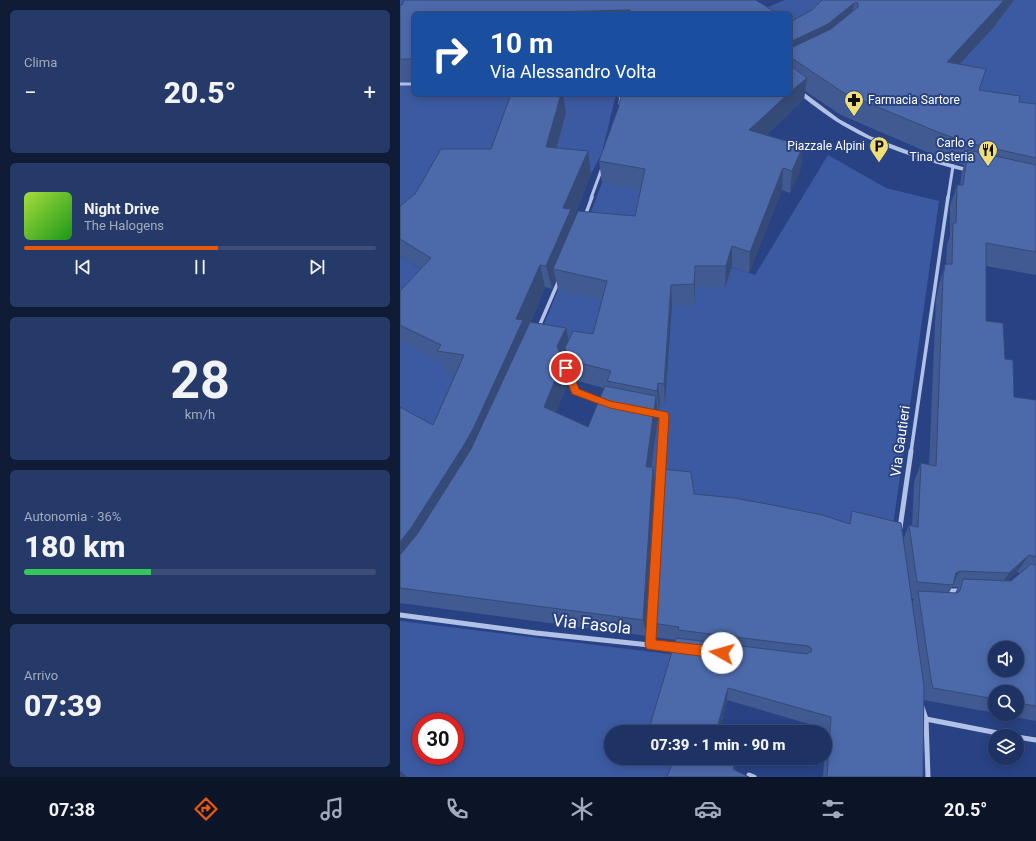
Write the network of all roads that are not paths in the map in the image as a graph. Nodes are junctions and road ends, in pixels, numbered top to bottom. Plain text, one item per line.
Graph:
1 (400, 84) edge
2 (412, 84) edge
3 (792, 86) edge
4 (621, 96) edge
5 (619, 108) edge
6 (605, 160) edge
7 (953, 166) junction
8 (975, 171) edge
9 (584, 219) edge
10 (560, 276) edge
11 (537, 333) edge
12 (573, 355) edge
13 (610, 404) edge
14 (648, 412) edge
15 (899, 535) edge
16 (967, 592) edge
17 (947, 605) edge
18 (400, 615) edge
19 (650, 645) junction
20 (684, 648) edge
21 (920, 699) edge
22 (926, 719) junction
23 (988, 731) edge
24 (1024, 738) edge
25 (1036, 740) edge
26 (748, 777) edge
27 (754, 777) edge
28 (928, 777) edge

1 - 2 street
3 - 7 street
4 - 5 street
6 - 9 street
7 - 8 street
7 - 15 street, Via Gautieri
10 - 11 street
12 - 13 street
14 - 19 street
16 - 17 street
18 - 19 street, Via Fasola
19 - 20 street, Via Fasola
21 - 22 street
22 - 23 street
22 - 28 street
24 - 25 street
26 - 27 street

